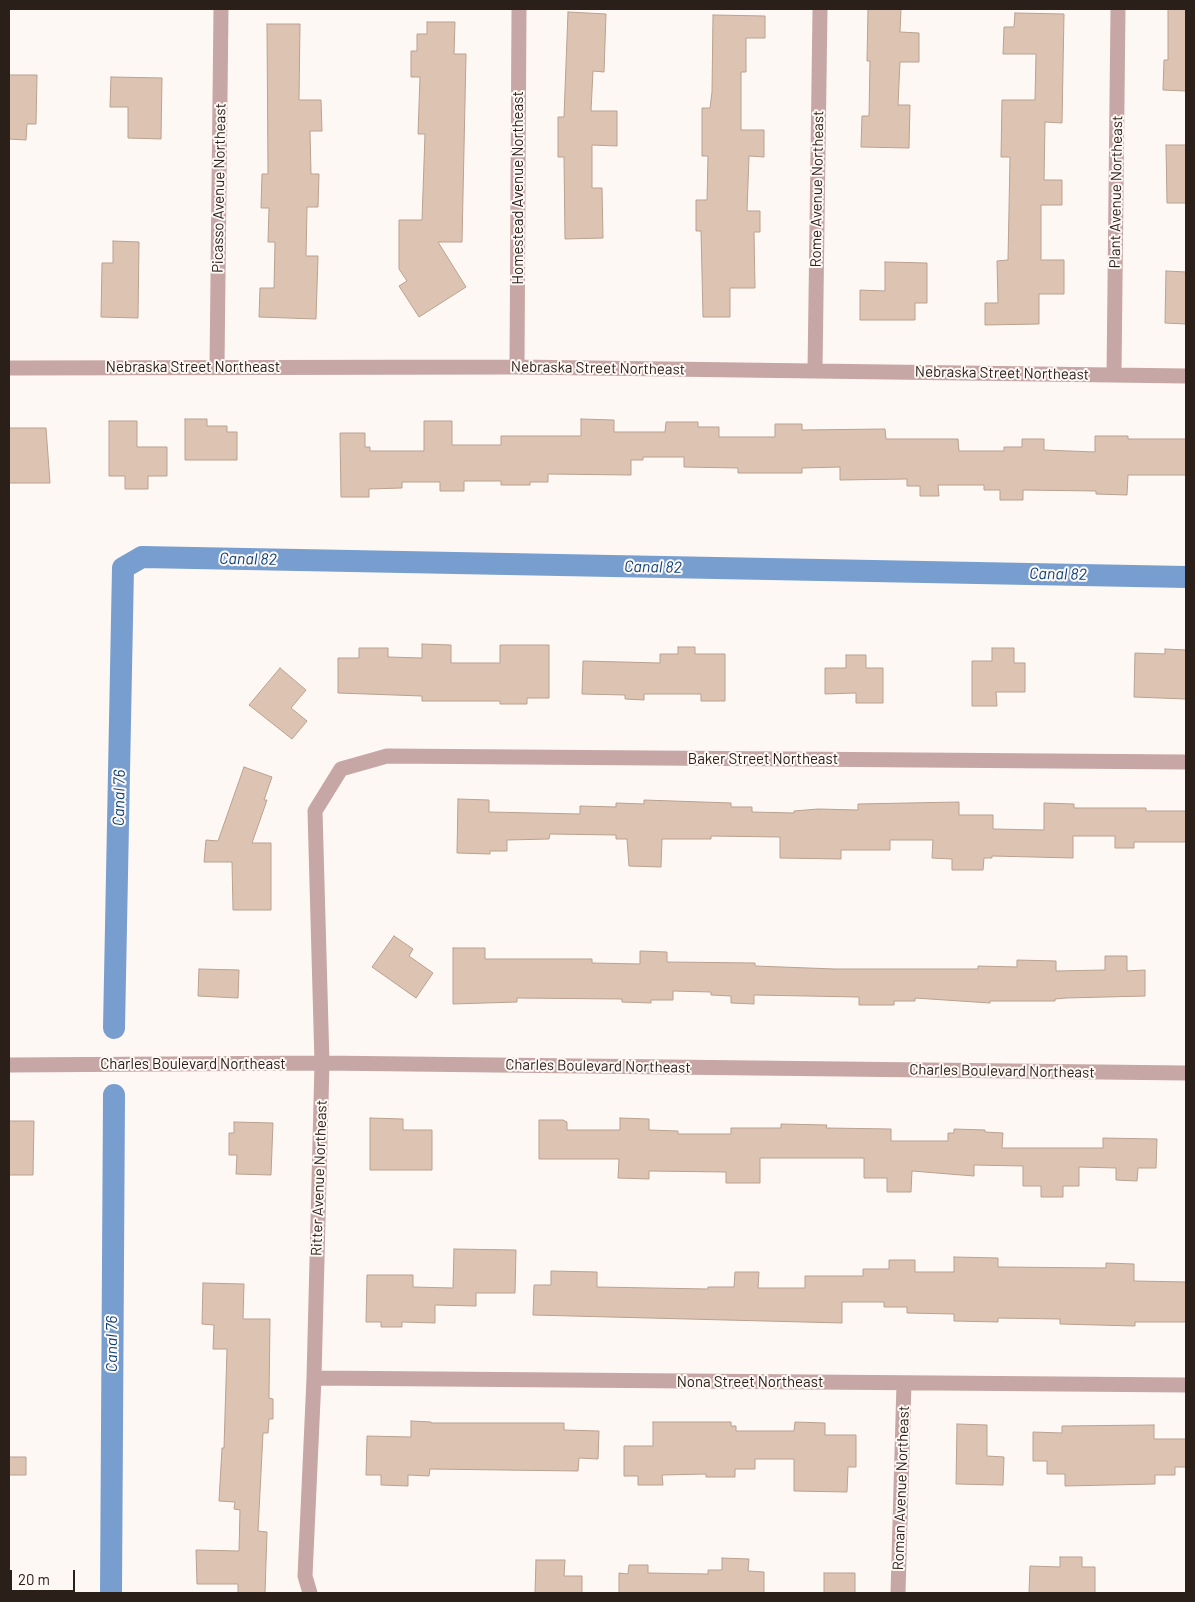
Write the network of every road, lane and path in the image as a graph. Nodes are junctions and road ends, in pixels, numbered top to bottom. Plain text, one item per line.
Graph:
1 (221, 9) edge
2 (519, 9) edge
3 (820, 9) edge
4 (1118, 9) edge
5 (217, 366) junction
6 (518, 367) junction
7 (9, 368) edge
8 (815, 370) junction
9 (1114, 375) junction
10 (1186, 376) edge
11 (1186, 762) edge
12 (341, 769) joint
13 (322, 1063) junction
14 (9, 1065) edge
15 (1186, 1073) edge
16 (314, 1378) junction
17 (904, 1383) junction
18 (1186, 1385) edge
19 (310, 1593) edge
20 (898, 1593) edge

1 - 5 street, Picasso Avenue Northeast
2 - 6 street, Homestead Avenue Northeast
3 - 8 street, Rome Avenue Northeast
4 - 9 street, Plant Avenue Northeast
5 - 6 street, Nebraska Street Northeast
5 - 7 street, Nebraska Street Northeast
6 - 8 street, Nebraska Street Northeast
8 - 9 street, Nebraska Street Northeast
9 - 10 street, Nebraska Street Northeast
11 - 12 street, Baker Street Northeast
12 - 13 street, Ritter Avenue Northeast
13 - 14 street, Charles Boulevard Northeast
13 - 15 street, Charles Boulevard Northeast
13 - 16 street, Ritter Avenue Northeast
16 - 17 street, Nona Street Northeast
16 - 19 street, Ritter Avenue Northeast
17 - 18 street, Nona Street Northeast
17 - 20 street, Roman Avenue Northeast

